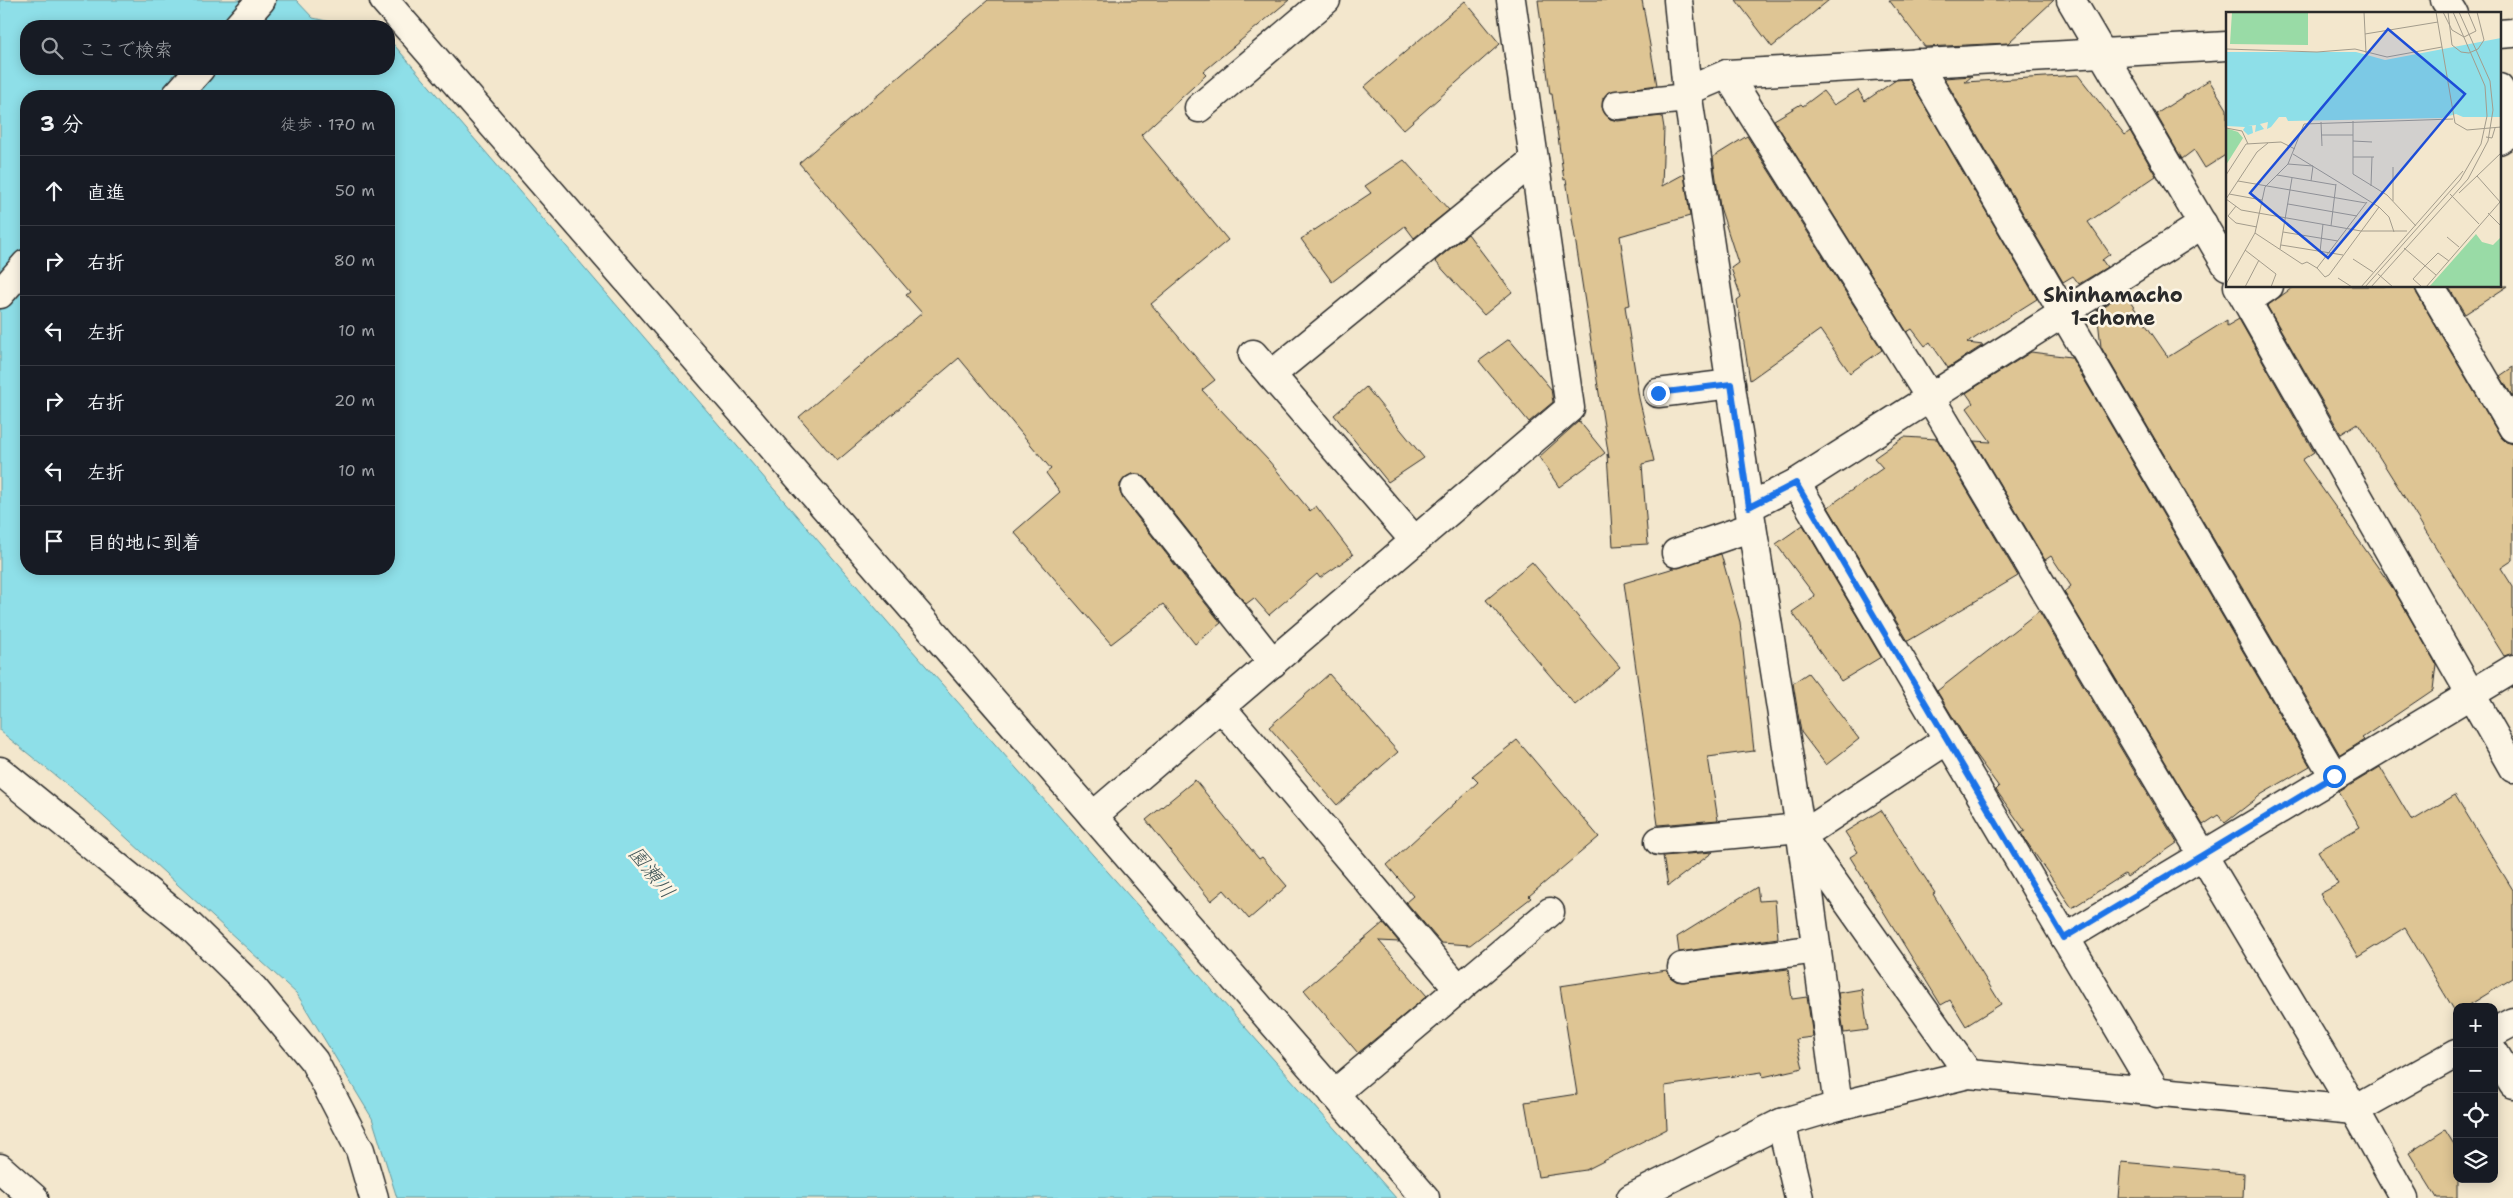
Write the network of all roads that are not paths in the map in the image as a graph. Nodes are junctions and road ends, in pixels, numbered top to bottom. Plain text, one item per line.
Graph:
1 (261, 0) edge
2 (384, 0) edge
3 (1326, 0) edge
4 (1511, 0) edge
5 (1678, 0) edge
6 (2072, 0) edge
7 (2445, 0) edge
8 (2453, 12) edge
9 (243, 20) edge
10 (2500, 34) edge
11 (2513, 34) edge
12 (2226, 46) edge
13 (2101, 52) junction
14 (1917, 63) junction
15 (1727, 74) junction
16 (195, 75) edge
17 (181, 90) edge
18 (2500, 90) edge
19 (1688, 95) junction
20 (1617, 105) dead end
21 (1199, 108) dead end
22 (2513, 112) edge
23 (2513, 131) edge
24 (2500, 139) edge
25 (1534, 160) junction
26 (2203, 224) junction
27 (2226, 264) edge
28 (20, 271) edge
29 (2262, 288) edge
30 (2431, 288) edge
31 (0, 294) edge
32 (2243, 294) edge
33 (2063, 314) junction
34 (1252, 354) dead end
35 (1271, 375) junction
36 (1731, 384) junction
37 (1658, 393) dead end
38 (1930, 399) junction
39 (2513, 428) edge
40 (1796, 483) junction
41 (1135, 489) dead end
42 (1751, 517) junction
43 (1415, 541) junction
44 (1676, 553) dead end
45 (1273, 663) junction
46 (2513, 669) edge
47 (2471, 694) junction
48 (1221, 708) junction
49 (1948, 740) junction
50 (2513, 768) edge
51 (0, 771) edge
52 (2334, 776) junction
53 (1094, 816) junction
54 (1801, 832) junction
55 (1659, 841) dead end
56 (2203, 855) junction
57 (1550, 912) dead end
58 (2064, 938) junction
59 (1817, 949) junction
60 (1682, 967) dead end
61 (1459, 989) junction
62 (2513, 1022) edge
63 (2498, 1030) edge
64 (2453, 1055) edge
65 (2498, 1059) edge
66 (1969, 1074) junction
67 (2513, 1084) edge
68 (2157, 1093) junction
69 (1334, 1094) junction
70 (1838, 1106) junction
71 (2355, 1110) junction
72 (1781, 1123) junction
73 (0, 1168) edge
74 (34, 1198) edge
75 (374, 1198) edge
76 (1425, 1198) edge
77 (1631, 1198) edge
78 (1800, 1198) edge
79 (2404, 1198) edge

1 - 9 street
2 - 53 street
3 - 21 street
4 - 25 street
5 - 19 street
6 - 13 street
7 - 8 street
10 - 11 street
12 - 13 street
13 - 14 street
13 - 26 street
14 - 15 street
14 - 33 street
15 - 19 street
15 - 38 street
16 - 17 street
18 - 22 street
19 - 20 street
19 - 36 street
23 - 24 street
25 - 35 street
25 - 43 street
26 - 27 street
26 - 33 street
28 - 31 street
29 - 32 street
30 - 39 street
32 - 47 street
33 - 38 street
33 - 52 street
34 - 35 street
35 - 43 street
36 - 37 street
36 - 42 street
38 - 40 street
38 - 56 street
40 - 42 street
40 - 49 street
41 - 45 street
42 - 44 street
42 - 54 street
43 - 45 street
45 - 48 street
46 - 47 street
47 - 50 street
47 - 52 street
48 - 53 street
48 - 61 street
49 - 54 street
49 - 58 street
51 - 75 street
52 - 56 street
53 - 69 street
54 - 55 street
54 - 59 street
54 - 66 street
56 - 58 street
56 - 71 street
57 - 61 street
58 - 68 street
59 - 60 street
59 - 70 street
61 - 69 street
62 - 63 street
64 - 71 street
65 - 67 street
66 - 68 street
66 - 70 street
68 - 71 street
69 - 76 street
70 - 72 street
71 - 79 street
72 - 77 street
72 - 78 street
73 - 74 street

